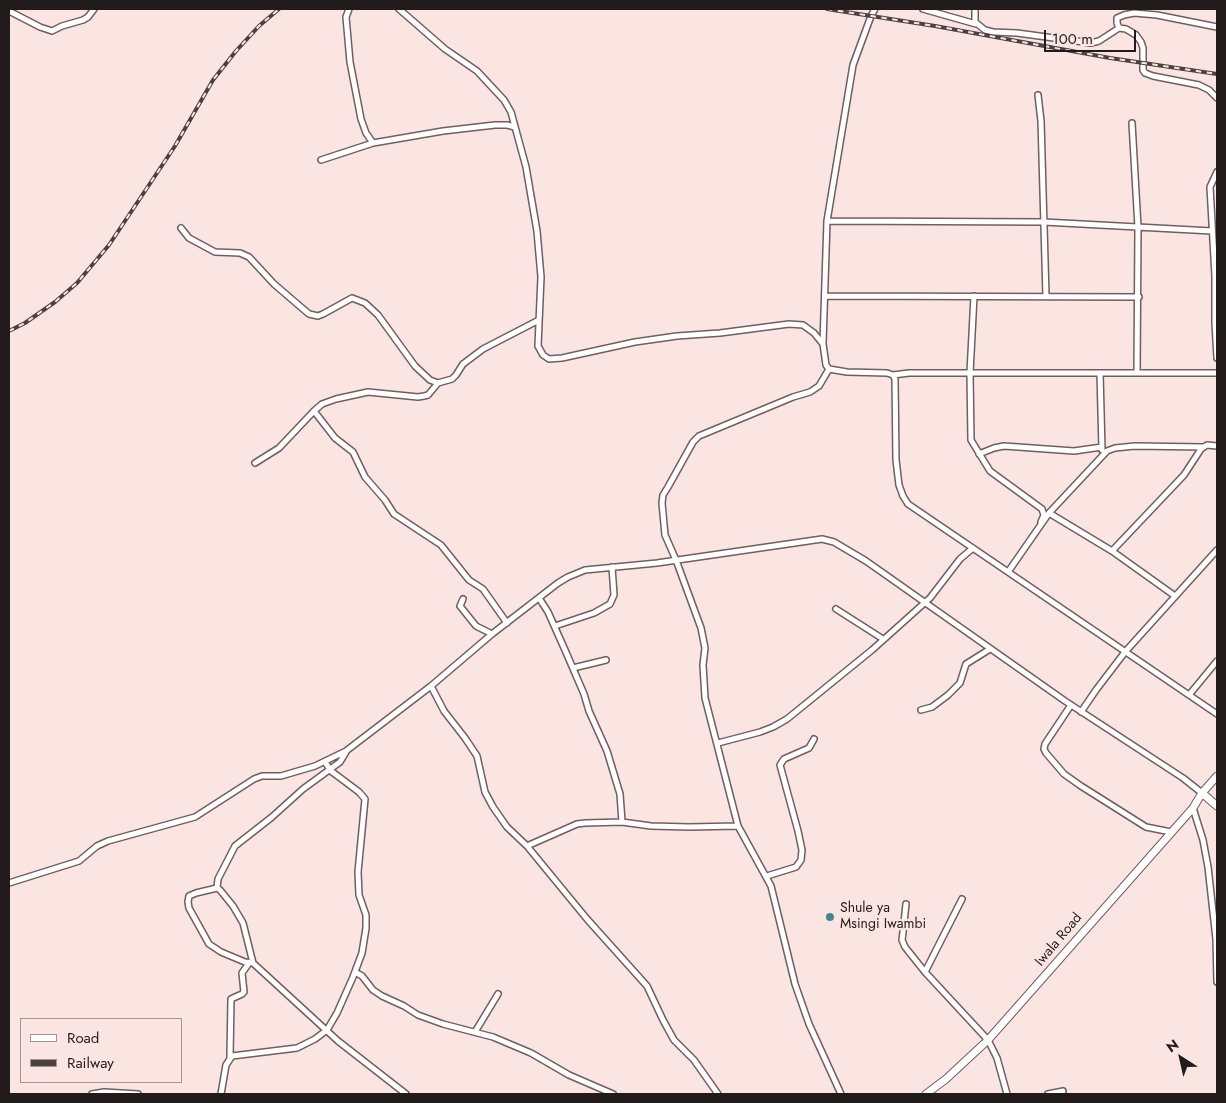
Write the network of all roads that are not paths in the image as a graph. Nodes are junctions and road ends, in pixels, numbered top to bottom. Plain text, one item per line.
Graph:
1 (94, 9) edge
2 (349, 9) edge
3 (399, 9) edge
4 (875, 9) edge
5 (923, 9) edge
6 (976, 9) edge
7 (9, 11) edge
8 (976, 24) junction
9 (1217, 27) edge
10 (1119, 28) junction
11 (1038, 95) dead end
12 (1217, 98) edge
13 (1132, 123) dead end
14 (515, 127) junction
15 (373, 143) junction
16 (322, 160) dead end
17 (1217, 172) edge
18 (827, 221) junction
19 (1044, 222) junction
20 (1138, 227) junction
21 (181, 228) dead end
22 (1212, 231) junction
23 (1216, 276) edge
24 (826, 296) junction
25 (974, 296) junction
26 (1046, 296) junction
27 (1139, 297) junction
28 (538, 320) junction
29 (823, 344) junction
30 (1217, 358) edge
31 (829, 369) junction
32 (970, 373) junction
33 (1100, 373) junction
34 (1137, 373) junction
35 (1217, 373) edge
36 (892, 375) junction
37 (438, 383) junction
38 (314, 411) junction
39 (1217, 446) edge
40 (1102, 447) junction
41 (1203, 447) junction
42 (979, 454) junction
43 (1103, 455) junction
44 (255, 463) dead end
45 (1049, 512) junction
46 (1041, 522) junction
47 (973, 548) junction
48 (1217, 550) edge
49 (1112, 551) junction
50 (676, 560) junction
51 (612, 567) junction
52 (1008, 572) junction
53 (1175, 596) junction
54 (539, 598) junction
55 (463, 599) dead end
56 (924, 603) junction
57 (836, 609) dead end
58 (507, 623) junction
59 (555, 626) junction
60 (492, 634) junction
61 (883, 639) junction
62 (990, 649) junction
63 (1125, 652) junction
64 (606, 660) dead end
65 (1217, 661) edge
66 (573, 668) junction
67 (431, 686) junction
68 (1189, 695) junction
69 (1071, 706) junction
70 (921, 710) dead end
71 (1081, 712) junction
72 (1217, 714) edge
73 (814, 740) dead end
74 (718, 743) junction
75 (346, 751) junction
76 (325, 762) junction
77 (329, 769) junction
78 (1217, 776) edge
79 (1202, 793) junction
80 (1217, 806) edge
81 (1193, 808) junction
82 (622, 822) junction
83 (738, 826) junction
84 (1171, 832) junction
85 (527, 846) junction
86 (767, 876) junction
87 (9, 883) edge
88 (216, 888) junction
89 (962, 899) dead end
90 (906, 904) dead end
91 (251, 963) junction
92 (355, 972) junction
93 (925, 972) junction
94 (1217, 982) edge
95 (498, 994) dead end
96 (326, 1030) junction
97 (475, 1032) junction
98 (988, 1040) junction
99 (230, 1057) junction
100 (1063, 1091) dead end
101 (92, 1094) edge
102 (138, 1094) edge
103 (221, 1094) edge
104 (406, 1094) edge
105 (613, 1094) edge
106 (718, 1094) edge
107 (841, 1094) edge
108 (926, 1094) edge
109 (1007, 1094) edge
110 (1048, 1094) edge

1 - 7 street
2 - 15 street
3 - 14 street
4 - 18 street
5 - 8 street
6 - 8 street
8 - 10 street
9 - 10 street
10 - 12 street
11 - 19 street
13 - 20 street
14 - 15 street
14 - 28 street
15 - 16 street
17 - 22 street
18 - 19 street
18 - 24 street
19 - 20 street
19 - 26 street
20 - 22 street
20 - 27 street
21 - 37 street
22 - 23 street
23 - 30 street
24 - 25 street
24 - 29 street
25 - 26 street
25 - 32 street
26 - 27 street
27 - 34 street
28 - 29 street
28 - 37 street
29 - 31 street
31 - 36 street
31 - 50 street
32 - 33 street
32 - 36 street
32 - 42 street
33 - 34 street
33 - 40 street
34 - 35 street
36 - 47 street
37 - 38 street
38 - 44 street
38 - 58 street
39 - 41 street
40 - 42 street
40 - 43 street
41 - 43 street
41 - 49 street
42 - 46 street
43 - 45 street
45 - 46 street
45 - 49 street
46 - 52 street
47 - 52 street
47 - 56 street
48 - 53 street
49 - 53 street
50 - 51 street
50 - 56 street
50 - 74 street
51 - 54 street
51 - 59 street
52 - 63 street
53 - 63 street
54 - 58 street
54 - 59 street
55 - 60 street
56 - 61 street
56 - 62 street
57 - 61 street
58 - 60 street
59 - 66 street
60 - 67 street
61 - 74 street
62 - 69 street
62 - 70 street
63 - 68 street
63 - 71 street
64 - 66 street
65 - 68 street
66 - 82 street
67 - 75 street
67 - 85 street
68 - 72 street
69 - 71 street
69 - 84 street
71 - 79 street
73 - 86 street
74 - 83 street
75 - 76 street
75 - 77 street
76 - 77 street
76 - 87 street
77 - 88 street
77 - 92 street
78 - 79 street, Iwala Road
79 - 80 street
79 - 81 street, Iwala Road
81 - 84 street, Iwala Road
81 - 94 street
82 - 83 street
82 - 85 street
83 - 86 street
84 - 98 street, Iwala Road
85 - 106 street
86 - 107 street
88 - 91 street
88 - 91 street
89 - 93 street
90 - 93 street
91 - 96 street
91 - 99 street
92 - 96 street
92 - 97 street
93 - 98 street
95 - 97 street
96 - 99 street
96 - 104 street
97 - 105 street
98 - 108 street, Iwala Road
98 - 109 street
99 - 103 street
100 - 110 street
101 - 102 street

